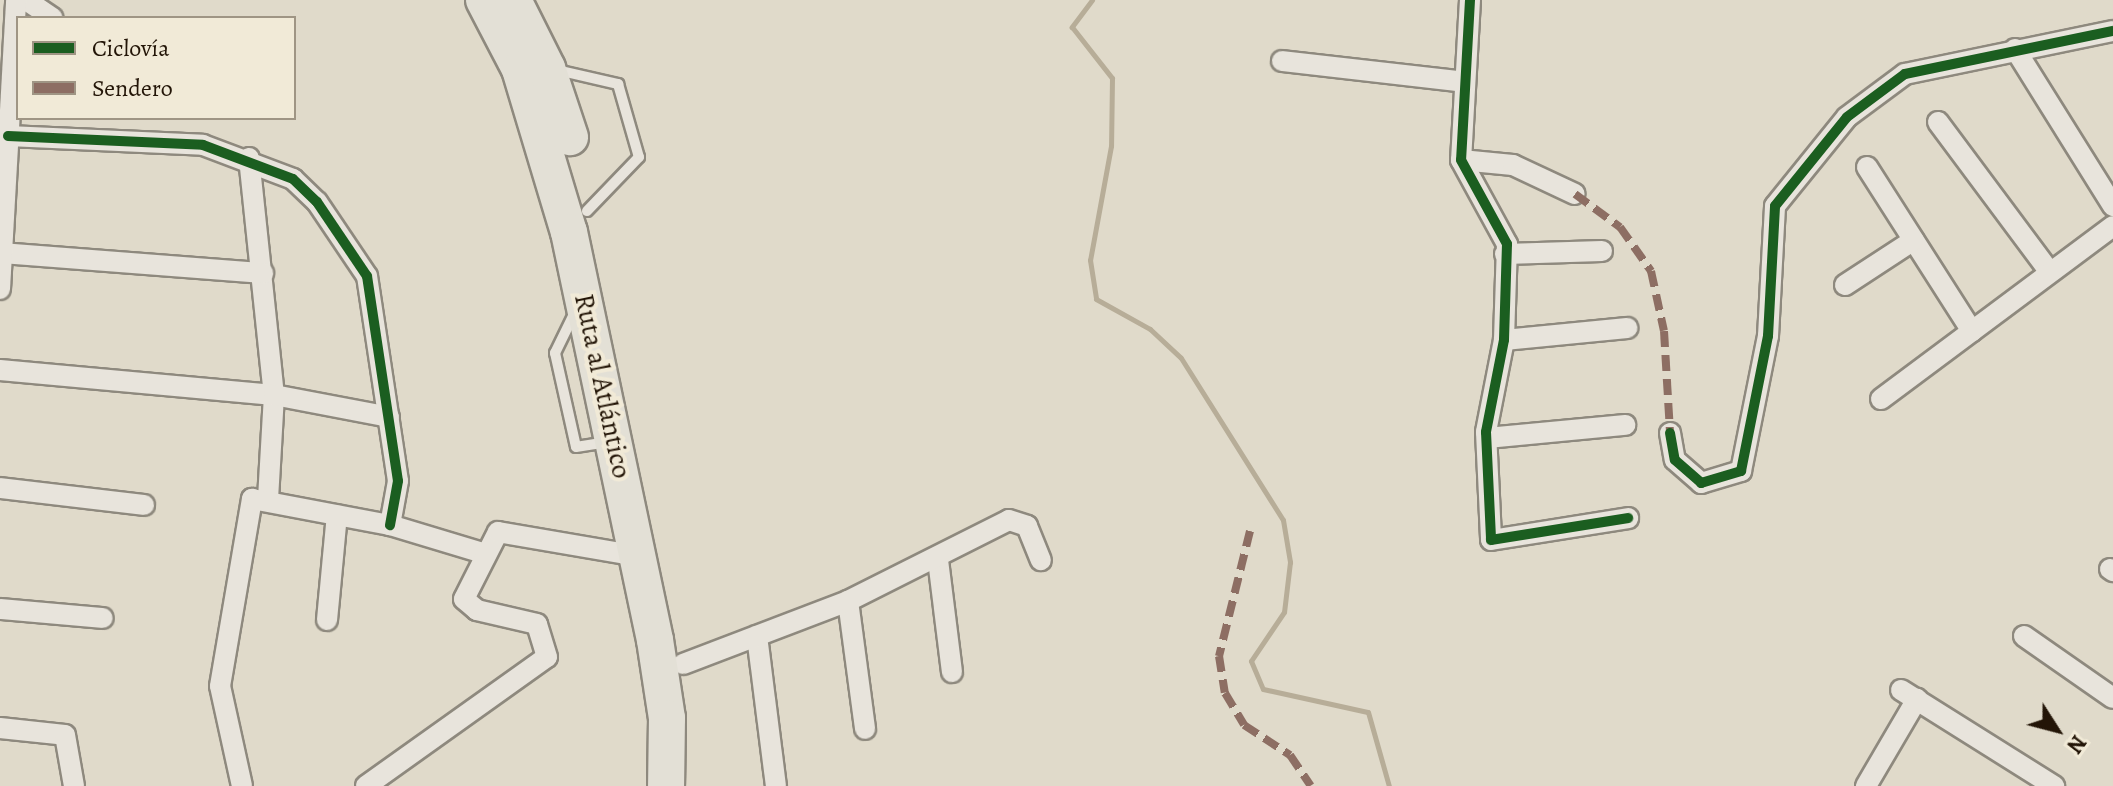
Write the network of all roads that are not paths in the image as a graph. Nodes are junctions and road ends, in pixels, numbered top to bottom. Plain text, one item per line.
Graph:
1 (16, 0) edge
2 (26, 0) edge
3 (484, 0) edge
4 (513, 0) edge
5 (1470, 0) edge
6 (50, 16) edge
7 (2110, 37) edge
8 (2015, 49) junction
9 (1282, 61) dead end
10 (547, 68) junction
11 (1465, 82) junction
12 (1938, 122) dead end
13 (8, 136) junction
14 (249, 158) junction
15 (1461, 160) junction
16 (1867, 167) dead end
17 (1575, 194) dead end
18 (2113, 206) edge
19 (587, 211) junction
20 (2113, 226) edge
21 (1914, 240) junction
22 (1602, 251) dead end
23 (2, 253) edge
24 (1505, 254) junction
25 (2050, 272) junction
26 (263, 273) junction
27 (1845, 285) dead end
28 (0, 289) edge
29 (1627, 328) dead end
30 (1972, 331) junction
31 (1504, 340) junction
32 (0, 370) edge
33 (274, 395) junction
34 (1881, 399) dead end
35 (389, 417) junction
36 (1625, 425) dead end
37 (1670, 433) dead end
38 (1487, 438) junction
39 (0, 488) edge
40 (268, 499) junction
41 (144, 505) dead end
42 (337, 515) junction
43 (1628, 518) dead end
44 (390, 525) junction
45 (483, 553) junction
46 (639, 556) junction
47 (938, 560) junction
48 (1041, 560) dead end
49 (848, 601) junction
50 (0, 609) edge
51 (103, 618) dead end
52 (327, 620) dead end
53 (757, 636) junction
54 (2024, 636) dead end
55 (683, 664) junction
56 (952, 672) dead end
57 (2113, 698) edge
58 (0, 728) edge
59 (865, 729) dead end
60 (74, 786) edge
61 (242, 786) edge
62 (366, 786) edge
63 (666, 786) edge
64 (686, 786) edge
65 (776, 786) edge
66 (1866, 786) edge
67 (2054, 786) edge

1 - 13 street
2 - 6 street
3 - 46 highway, Ruta al Atlántico
4 - 10 highway, Ruta al Atlántico
5 - 11 street
7 - 8 street
8 - 18 street
8 - 37 street
9 - 11 street
10 - 19 highway, Ruta al Atlántico
10 - 19 lane
11 - 15 street
12 - 25 street
13 - 14 street
13 - 23 street
14 - 26 street
14 - 35 street
15 - 17 street
15 - 24 street
16 - 21 street
19 - 55 highway, Ruta al Atlántico
20 - 25 street
21 - 27 street
21 - 30 street
22 - 24 street
23 - 26 street
23 - 28 street
24 - 31 street
25 - 30 street
26 - 33 street
29 - 31 street
30 - 34 street
31 - 38 street
32 - 33 street
33 - 35 street
33 - 40 street
35 - 44 street
36 - 38 street
38 - 43 street
39 - 41 street
40 - 42 street
40 - 61 street
42 - 44 street
42 - 52 street
44 - 45 street
45 - 46 street
45 - 62 street
46 - 63 highway, Ruta al Atlántico
47 - 48 street
47 - 49 street
47 - 56 street
49 - 53 street
49 - 59 street
50 - 51 street
53 - 55 street
53 - 65 street
54 - 57 street
55 - 64 highway, Ruta al Atlántico
58 - 60 street
66 - 67 street

